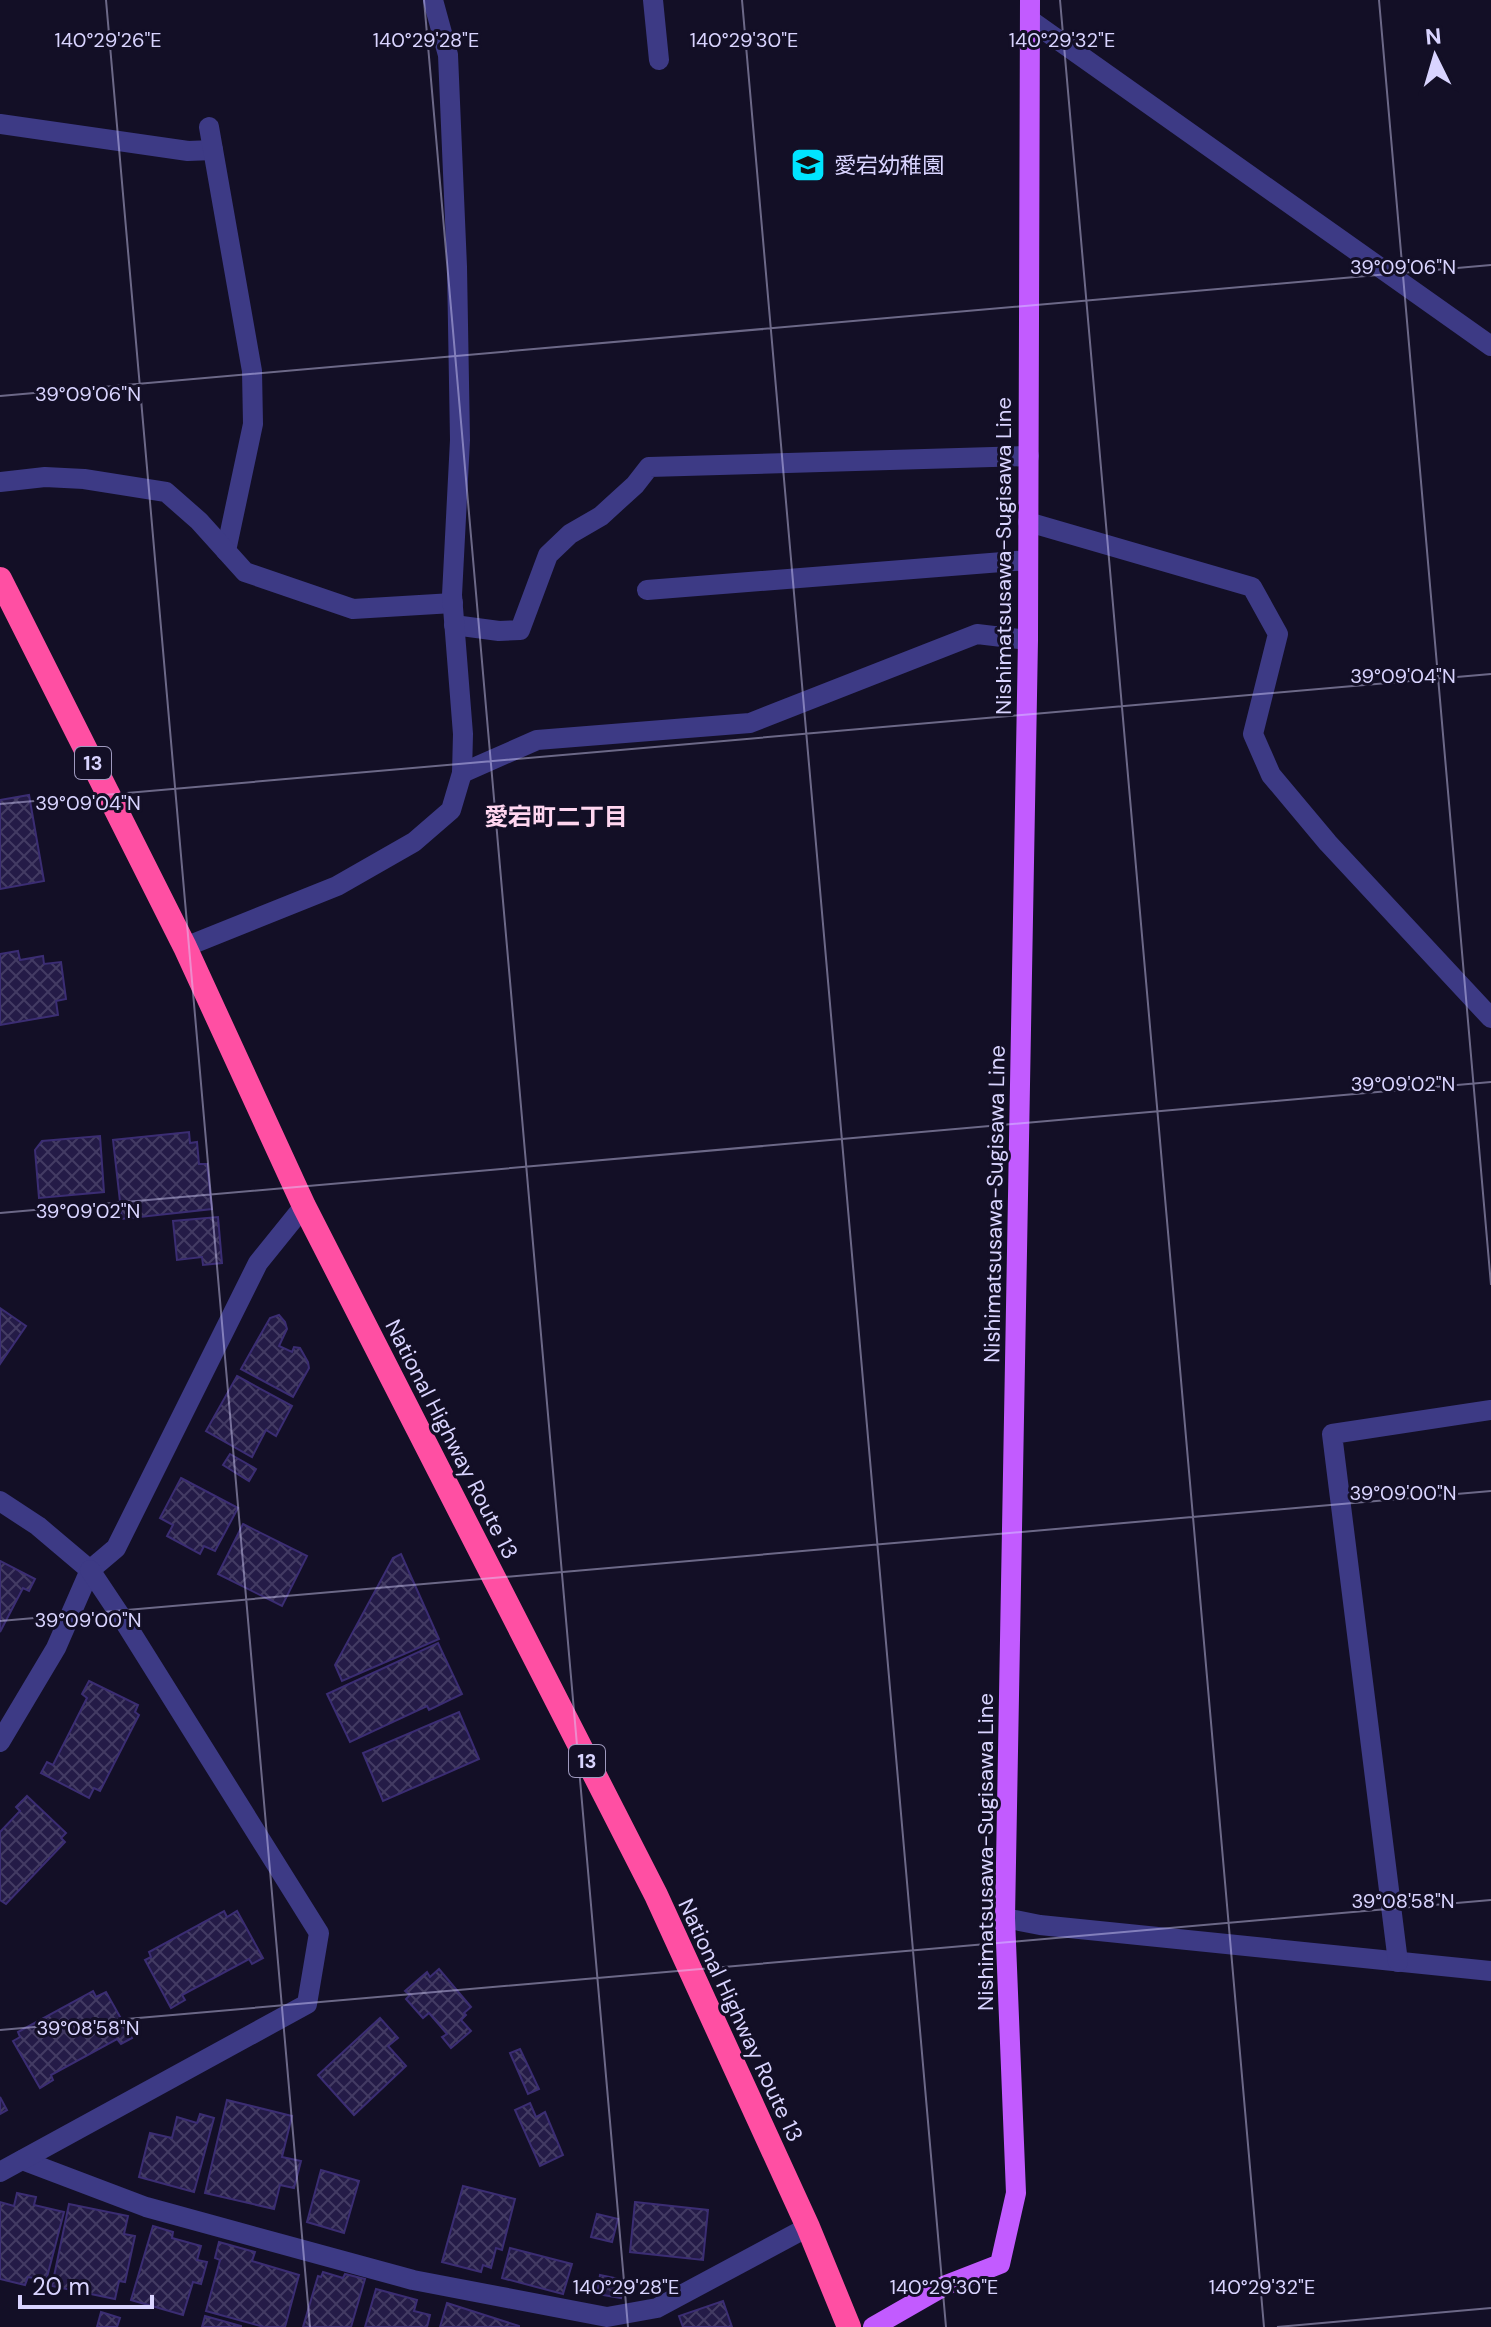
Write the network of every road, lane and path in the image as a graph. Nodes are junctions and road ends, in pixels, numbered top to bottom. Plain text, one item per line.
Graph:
1 (433, 0) edge
2 (653, 0) edge
3 (1030, 10) edge
4 (659, 60) dead end
5 (0, 124) edge
6 (209, 127) dead end
7 (213, 150) junction
8 (1491, 346) edge
9 (1029, 456) junction
10 (0, 482) edge
11 (1028, 522) junction
12 (226, 551) junction
13 (1028, 560) junction
14 (0, 579) edge
15 (647, 590) dead end
16 (453, 603) junction
17 (454, 625) junction
18 (1028, 640) junction
19 (462, 773) junction
20 (185, 947) junction
21 (1491, 1018) edge
22 (304, 1206) junction
23 (1491, 1410) edge
24 (0, 1501) edge
25 (90, 1570) junction
26 (0, 1742) edge
27 (1005, 1918) junction
28 (1398, 1962) junction
29 (1491, 1971) edge
30 (22, 2160) junction
31 (0, 2172) edge
32 (808, 2227) junction
33 (849, 2327) edge
34 (873, 2327) edge

1 - 16 street
2 - 4 street
3 - 8 street
3 - 9 main road, Nishimatsusawa-Sugisawa Line
5 - 7 street
6 - 7 street
7 - 12 street
9 - 11 main road, Nishimatsusawa-Sugisawa Line
9 - 17 street
10 - 12 street
11 - 13 main road, Nishimatsusawa-Sugisawa Line
11 - 21 street
12 - 16 street
13 - 15 street
13 - 18 main road, Nishimatsusawa-Sugisawa Line
14 - 20 highway, National Highway Route 13 / 13
16 - 17 street
17 - 19 street
18 - 19 street
18 - 27 main road, Nishimatsusawa-Sugisawa Line
19 - 20 street
20 - 22 highway, National Highway Route 13 / 13
22 - 25 street
22 - 32 highway, National Highway Route 13 / 13
23 - 28 street
24 - 25 street
25 - 26 street
25 - 30 street
27 - 28 street
27 - 34 main road, Nishimatsusawa-Sugisawa Line
28 - 29 street
30 - 31 street
30 - 32 street
32 - 33 highway, National Highway Route 13 / 13

